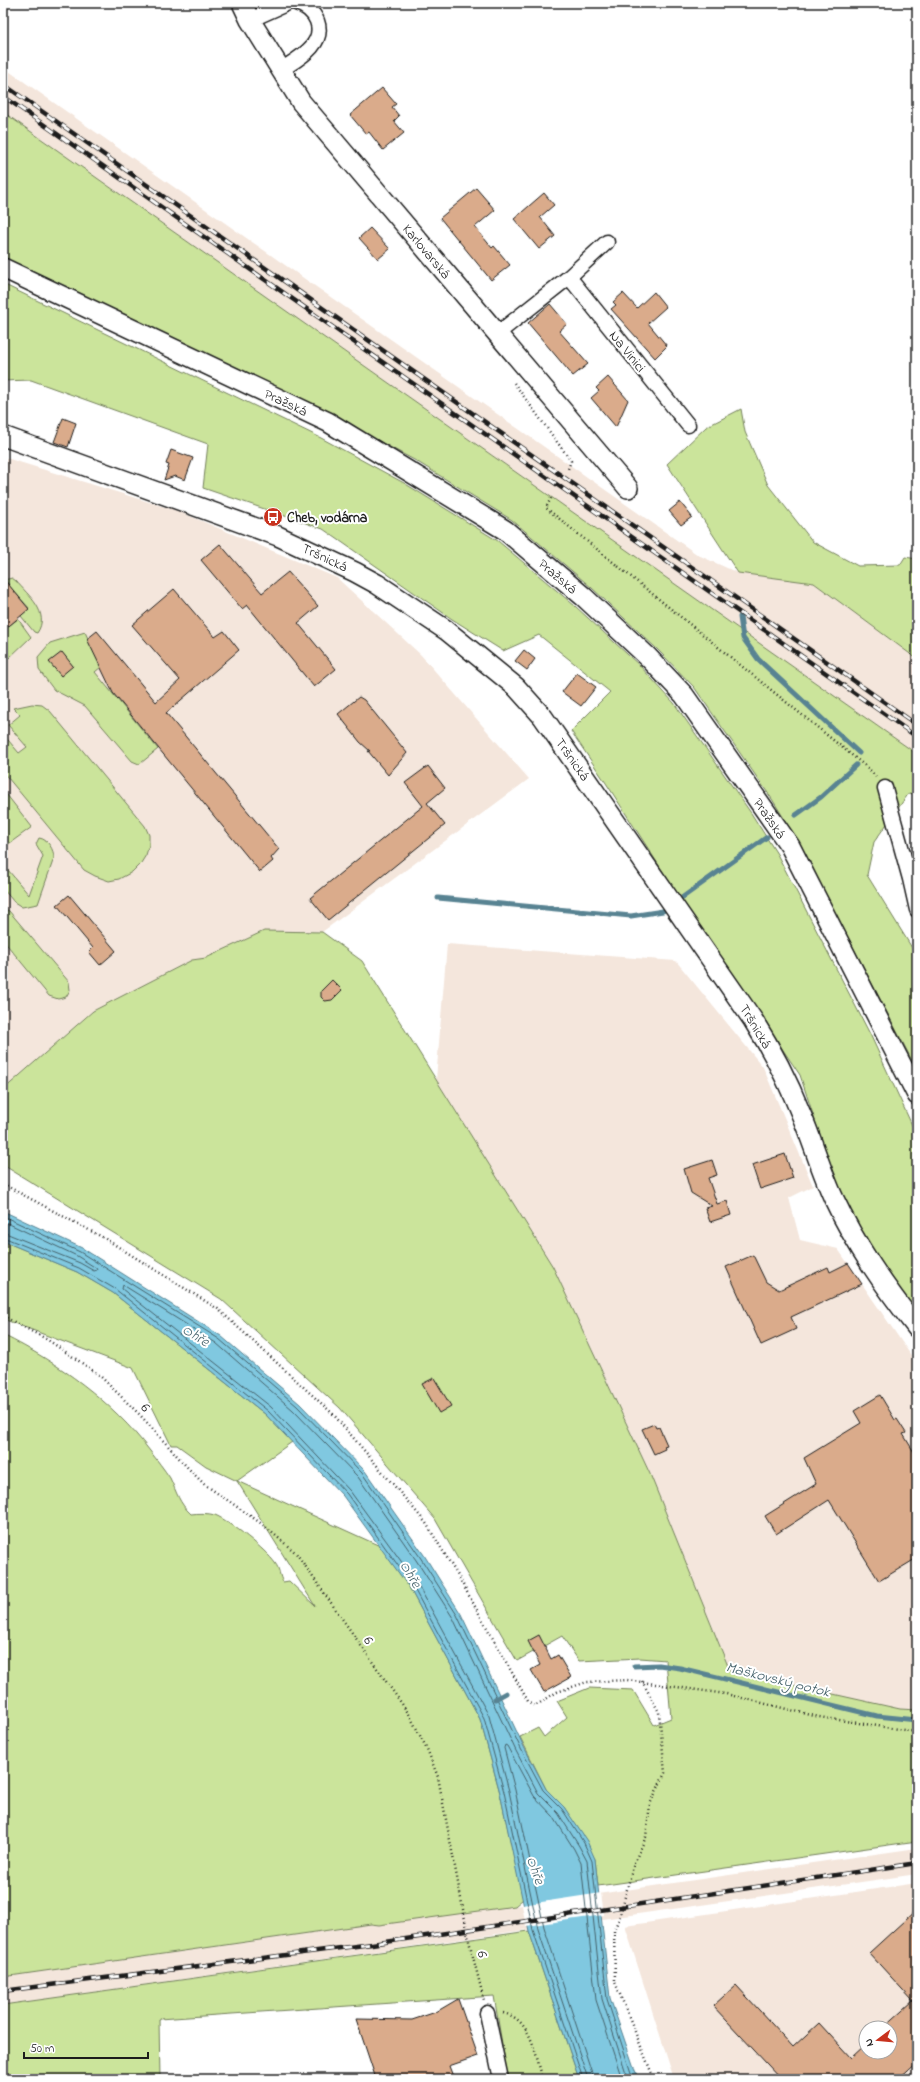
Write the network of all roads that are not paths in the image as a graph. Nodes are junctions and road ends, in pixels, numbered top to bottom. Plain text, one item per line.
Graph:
1 (288, 3) edge
2 (296, 3) edge
3 (246, 11) edge
4 (281, 70) junction
5 (608, 242) dead end
6 (3, 268) edge
7 (569, 277) junction
8 (497, 334) junction
9 (688, 425) dead end
10 (3, 436) edge
11 (628, 488) dead end
12 (885, 788) road end
13 (917, 910) edge
14 (917, 1095) edge
15 (917, 1328) edge
16 (487, 2013) road end
17 (501, 2079) edge

1 - 3 street
2 - 4 street
3 - 4 street, Karlovarská
4 - 8 street, Karlovarská
5 - 7 street
6 - 14 street, Pražská
7 - 8 street
7 - 9 street, Na Vinici
8 - 11 street, Karlovarská
10 - 15 street, Tršnická
12 - 13 street
16 - 17 street

